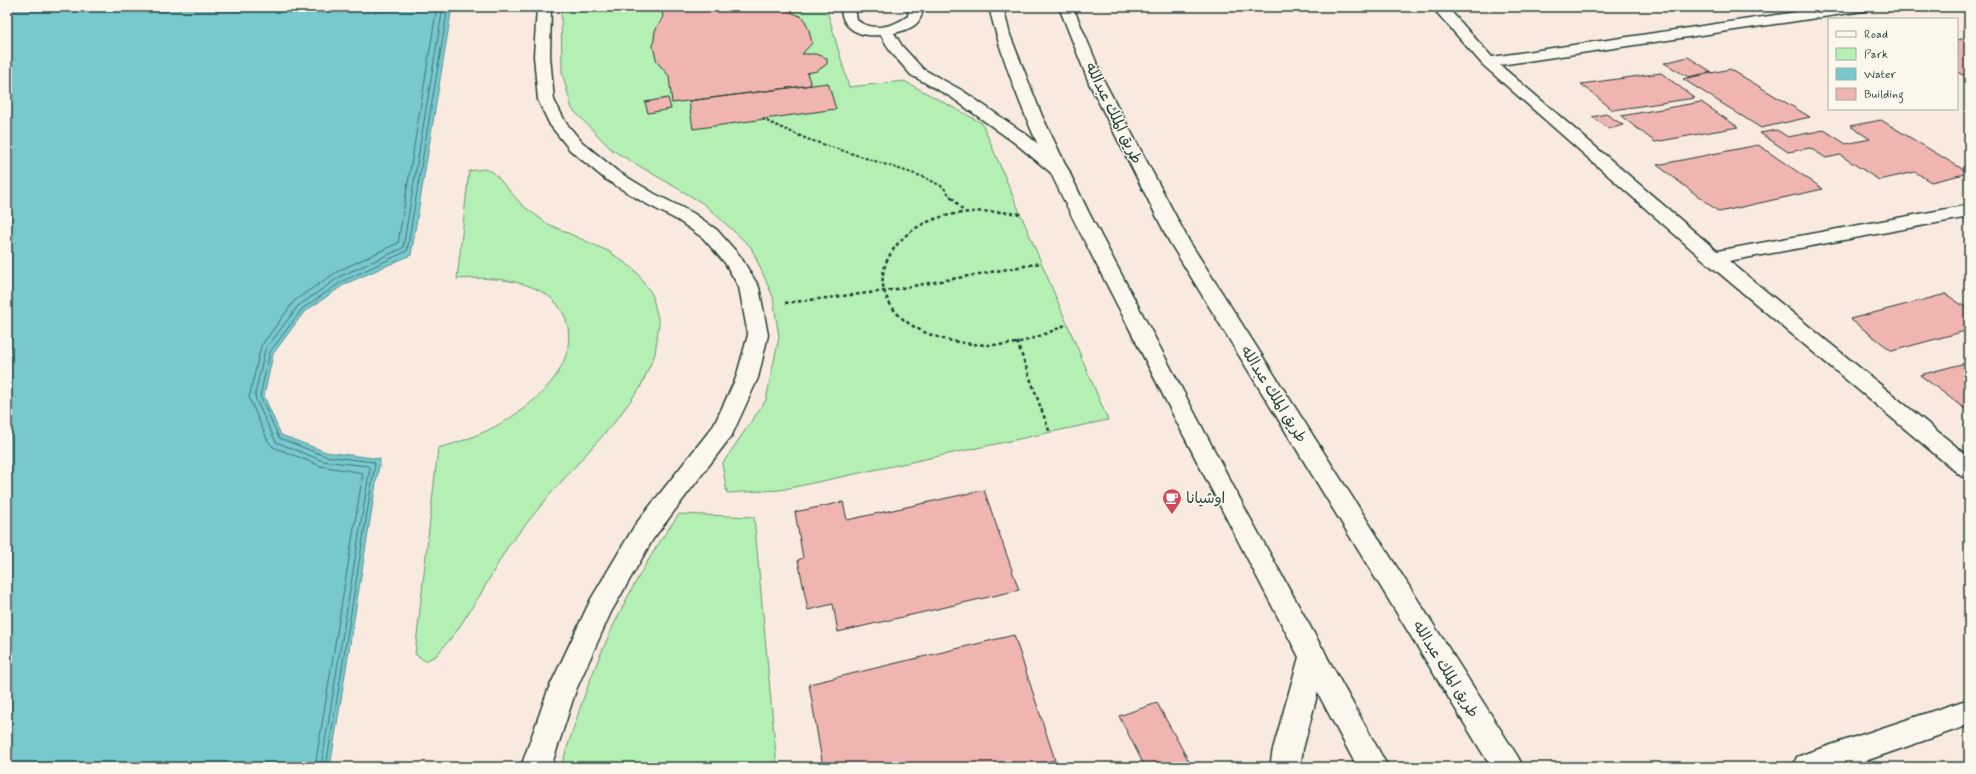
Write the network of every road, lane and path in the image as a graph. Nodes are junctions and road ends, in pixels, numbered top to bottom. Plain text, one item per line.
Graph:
1 (544, 7) edge
2 (848, 7) edge
3 (916, 7) edge
4 (996, 7) edge
5 (1066, 7) edge
6 (1439, 7) edge
7 (1749, 7) edge
8 (1863, 7) edge
9 (1766, 20) junction
10 (886, 31) junction
11 (1488, 62) junction
12 (762, 120) dead end
13 (1061, 172) junction
14 (1969, 211) edge
15 (965, 212) junction
16 (1020, 214) dead end
17 (1713, 258) junction
18 (1041, 263) dead end
19 (885, 291) junction
20 (753, 307) junction
21 (1066, 324) dead end
22 (1017, 342) junction
23 (1050, 433) dead end
24 (1969, 470) edge
25 (1313, 657) junction
26 (1969, 712) edge
27 (536, 767) edge
28 (1285, 767) edge
29 (1372, 767) edge
30 (1508, 767) edge
31 (1807, 767) edge

1 - 20 street
2 - 10 street
3 - 10 street
4 - 13 street
5 - 30 street, طريق الملك عبدالله
6 - 11 street
7 - 9 street
8 - 9 street
9 - 11 street
10 - 13 street
11 - 17 street
12 - 15 path
13 - 25 street
14 - 17 street
15 - 16 path
15 - 19 path
17 - 24 street
18 - 19 path
19 - 20 path
19 - 22 path
20 - 27 street
21 - 22 path
22 - 23 path
25 - 28 street
25 - 29 street
26 - 31 street

